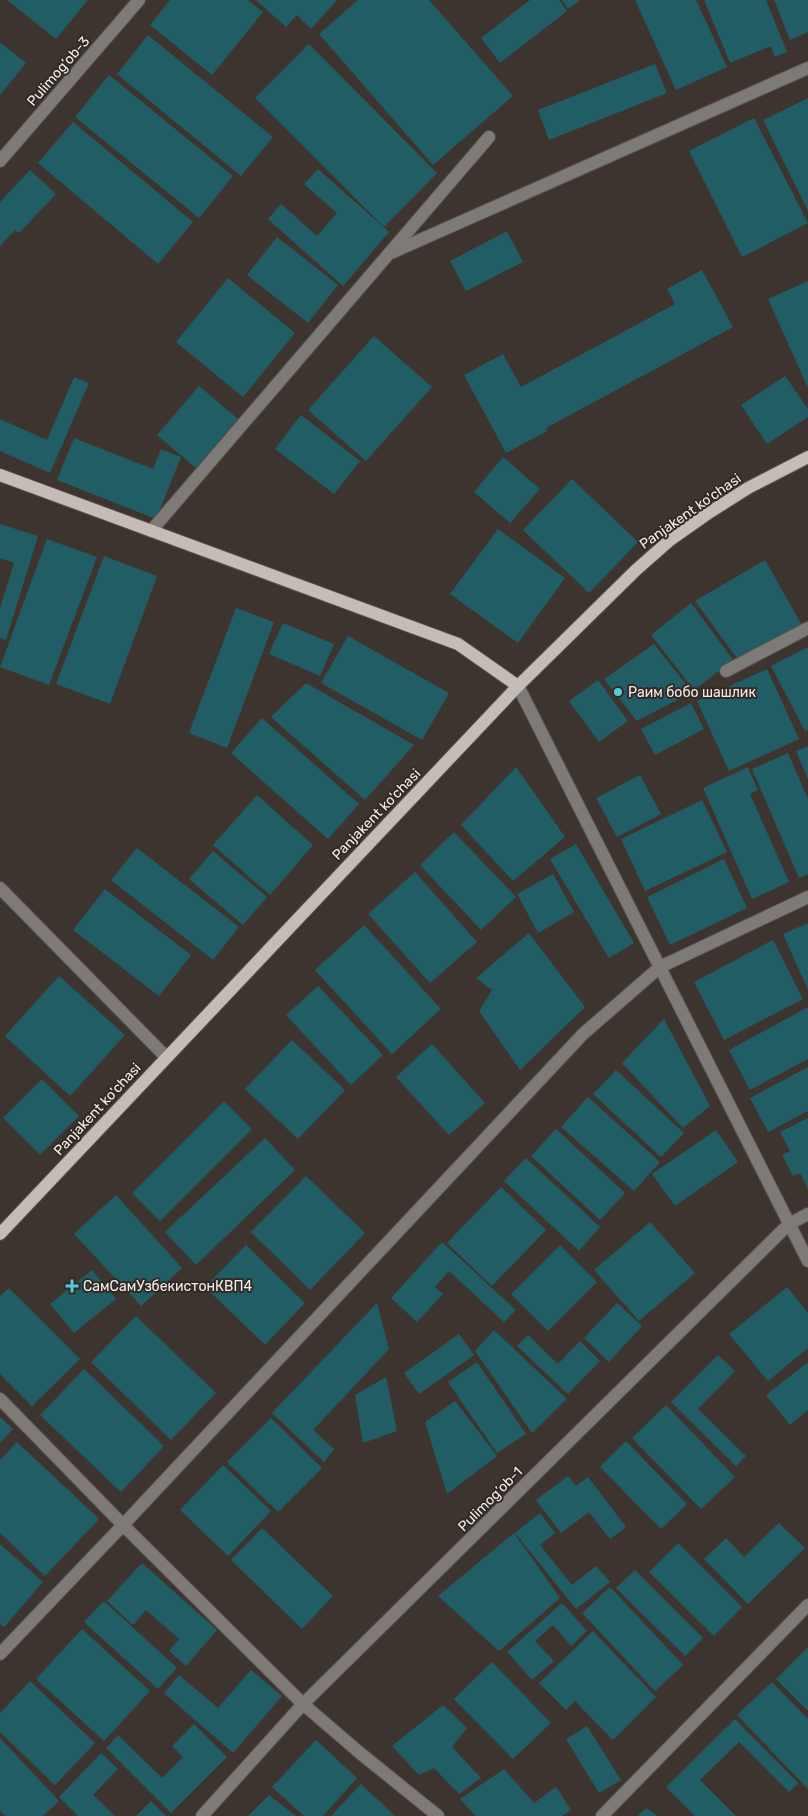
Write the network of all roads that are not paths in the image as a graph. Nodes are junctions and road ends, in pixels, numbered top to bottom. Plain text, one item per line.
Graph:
1 (139, 0) edge
2 (808, 68) edge
3 (489, 137) dead end
4 (0, 161) edge
5 (388, 254) junction
6 (808, 456) edge
7 (0, 475) edge
8 (151, 531) junction
9 (808, 628) edge
10 (726, 671) dead end
11 (518, 686) junction
12 (0, 888) edge
13 (808, 897) edge
14 (660, 968) junction
15 (166, 1057) junction
16 (808, 1214) edge
17 (789, 1224) junction
18 (0, 1234) edge
19 (808, 1261) edge
20 (0, 1399) edge
21 (123, 1525) junction
22 (808, 1605) edge
23 (0, 1654) edge
24 (303, 1704) junction
25 (202, 1816) edge
26 (438, 1816) edge
27 (602, 1816) edge

1 - 4 street, Pulimog’ob-3
2 - 5 street
3 - 5 street
5 - 8 street
6 - 11 main road, Panjakent ko'chasi
7 - 8 main road
8 - 11 main road
9 - 10 street
11 - 14 street
11 - 15 main road, Panjakent ko'chasi
12 - 15 street
13 - 14 street
14 - 17 street
14 - 21 street
15 - 18 main road, Panjakent ko'chasi
16 - 17 street, Pulimog’ob-1
17 - 19 street
17 - 24 street, Pulimog’ob-1
20 - 21 street
21 - 23 street
21 - 24 street
22 - 27 street
24 - 25 street, Pulimog’ob-1
24 - 26 street

